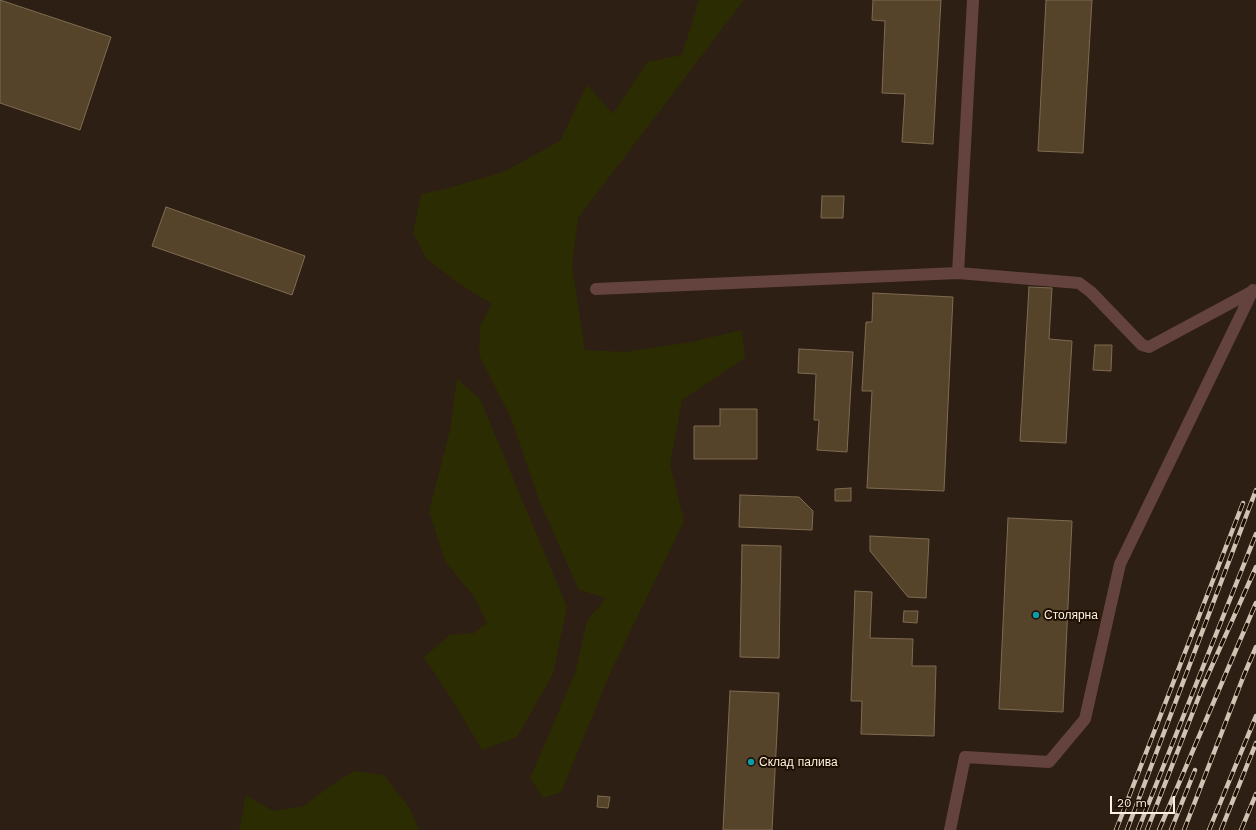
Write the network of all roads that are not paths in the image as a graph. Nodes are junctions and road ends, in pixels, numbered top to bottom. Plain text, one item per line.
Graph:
1 (973, 0) edge
2 (958, 273) junction
3 (1254, 287) edge
4 (596, 289) dead end
5 (950, 830) edge

1 - 2 lane
2 - 3 lane
2 - 4 lane
3 - 5 lane

